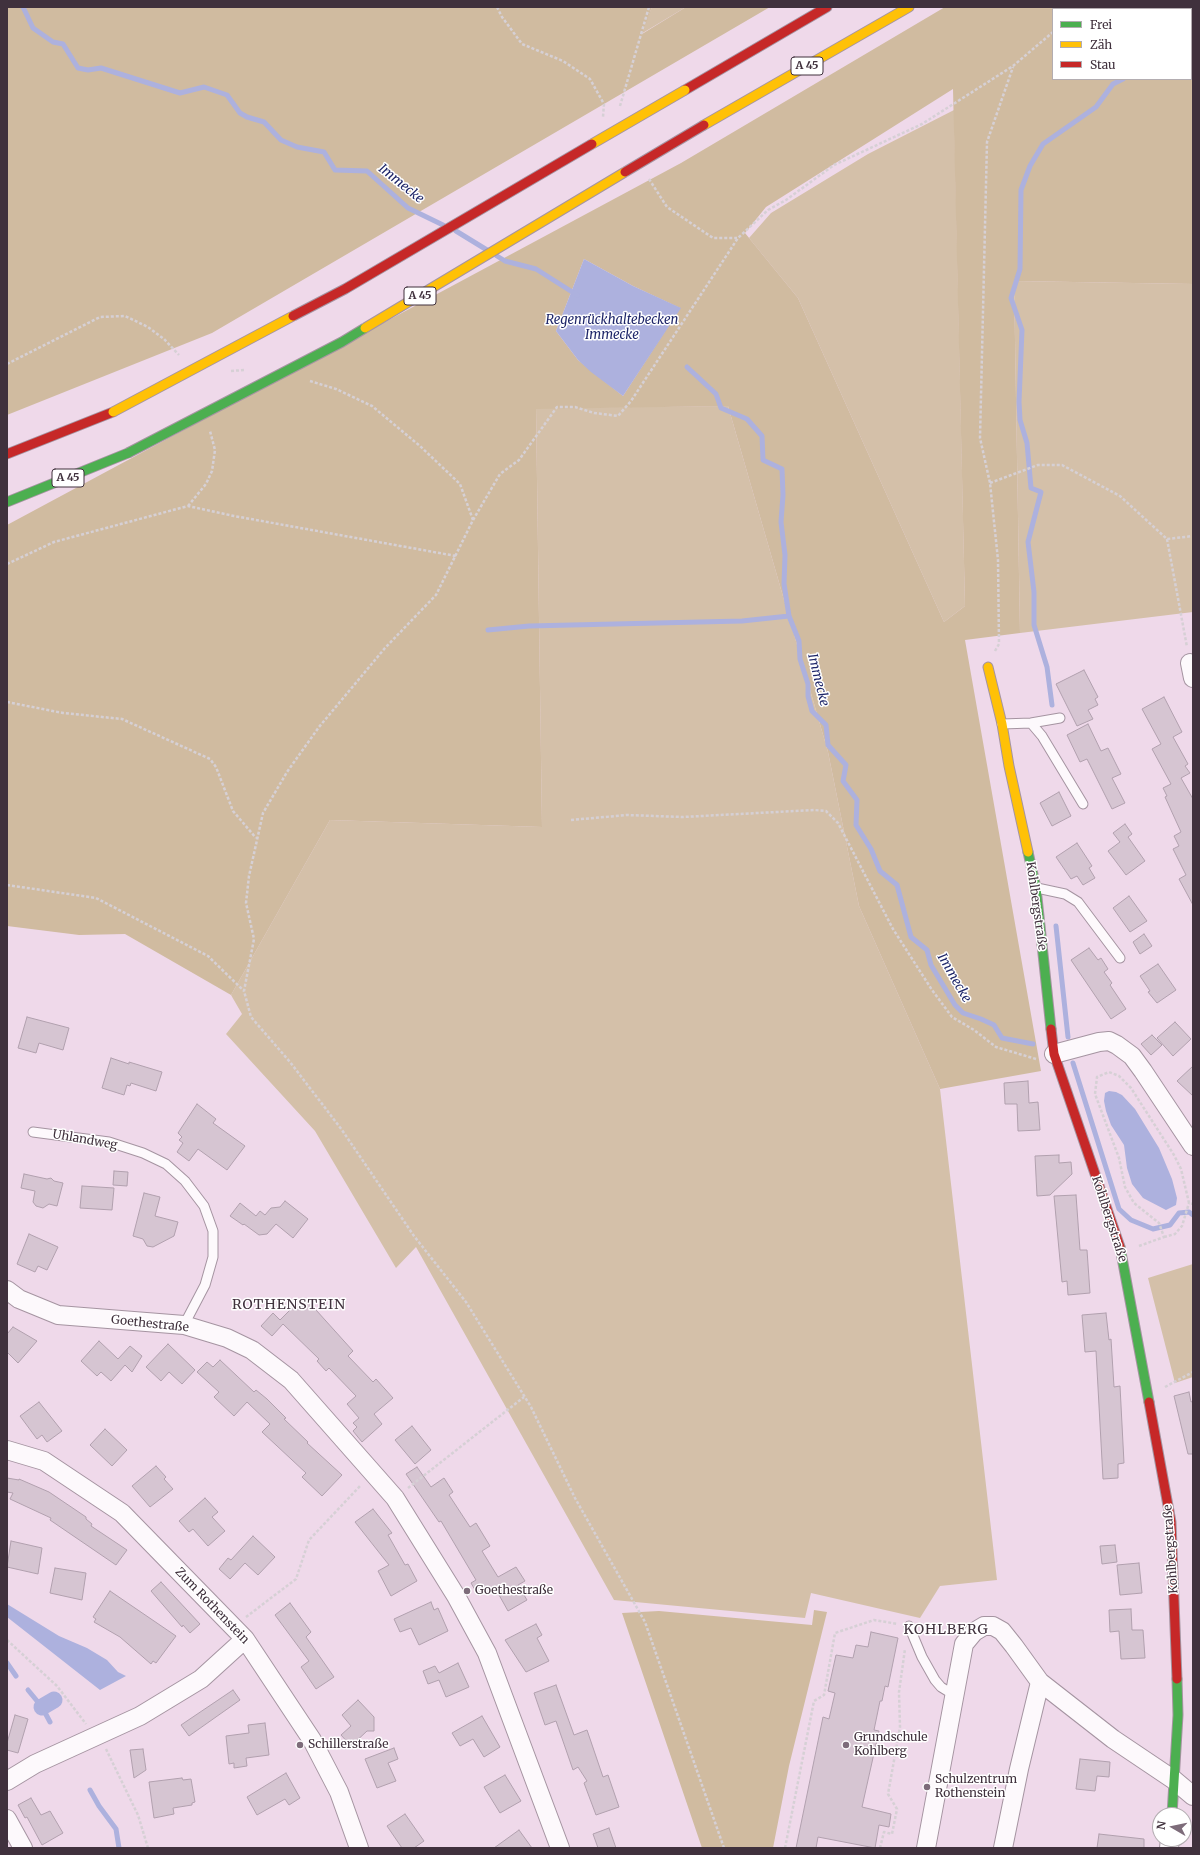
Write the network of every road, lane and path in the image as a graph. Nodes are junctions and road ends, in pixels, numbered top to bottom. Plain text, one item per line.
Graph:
1 (497, 7) edge
2 (827, 7) edge
3 (909, 7) edge
4 (1052, 33) edge
5 (1013, 66) junction
6 (604, 104) dead end
7 (184, 361) dead end
8 (7, 364) edge
9 (245, 370) dead end
10 (230, 371) dead end
11 (309, 380) dead end
12 (210, 428) dead end
13 (7, 454) edge
14 (990, 482) junction
15 (7, 502) edge
16 (188, 506) junction
17 (473, 520) junction
18 (1193, 536) edge
19 (1167, 540) junction
20 (456, 556) junction
21 (7, 564) edge
22 (988, 667) joint
23 (1191, 671) edge
24 (7, 702) edge
25 (1060, 718) dead end
26 (1031, 723) junction
27 (1002, 724) junction
28 (1083, 804) dead end
29 (571, 820) dead end
30 (256, 838) junction
31 (7, 885) edge
32 (1036, 888) junction
33 (1120, 958) dead end
34 (244, 991) junction
35 (1056, 1060) junction
36 (34, 1132) dead end
37 (1193, 1146) edge
38 (1191, 1204) edge
39 (1164, 1236) junction
40 (1122, 1252) junction
41 (7, 1290) edge
42 (184, 1326) junction
43 (1193, 1372) edge
44 (1161, 1389) dead end
45 (524, 1397) junction
46 (7, 1450) edge
47 (373, 1472) junction
48 (395, 1498) junction
49 (910, 1626) junction
50 (239, 1633) junction
51 (7, 1640) edge
52 (1040, 1682) junction
53 (954, 1695) junction
54 (98, 1736) junction
55 (1174, 1780) junction
56 (7, 1781) edge
57 (1193, 1796) edge
58 (1172, 1807) edge
59 (7, 1819) edge
60 (22, 1848) edge
61 (148, 1848) edge
62 (359, 1848) edge
63 (560, 1848) edge
64 (724, 1848) edge
65 (785, 1848) edge
66 (880, 1848) edge
67 (926, 1848) edge
68 (1004, 1848) edge

1 - 6 path
2 - 13 main road, bridge
3 - 15 main road, A 45, bridge
4 - 5 path
5 - 14 path
5 - 17 path
7 - 8 path
9 - 10 path
11 - 17 path
12 - 16 path
14 - 19 path
14 - 22 path
16 - 20 path
16 - 21 path
17 - 20 path
18 - 19 path
19 - 23 path
20 - 30 path
22 - 27 main road, Kohlbergstraße
24 - 30 path
25 - 26 lane
26 - 27 lane
26 - 28 lane
27 - 32 main road, Kohlbergstraße
29 - 35 path
30 - 34 path
31 - 34 path
32 - 33 lane
32 - 35 main road, Kohlbergstraße
34 - 45 path
35 - 37 street
35 - 40 main road, Kohlbergstraße
36 - 42 lane, Uhlandweg
38 - 39 path
38 - 39 path
39 - 40 path
40 - 55 main road, Kohlbergstraße
41 - 42 street, Goethestraße
42 - 47 street, Goethestraße
43 - 44 path
45 - 48 path
45 - 64 path
46 - 50 street, Zum Rothenstein
47 - 48 street, Goethestraße
47 - 50 path
48 - 63 street, Goethestraße
49 - 53 lane
49 - 65 path
49 - 66 path
50 - 54 street
50 - 62 street, Zum Rothenstein
51 - 54 path
52 - 53 street
52 - 55 street
52 - 68 street
53 - 67 street
54 - 56 street
54 - 61 path
55 - 57 street
55 - 58 main road, Kohlbergstraße
59 - 60 street

